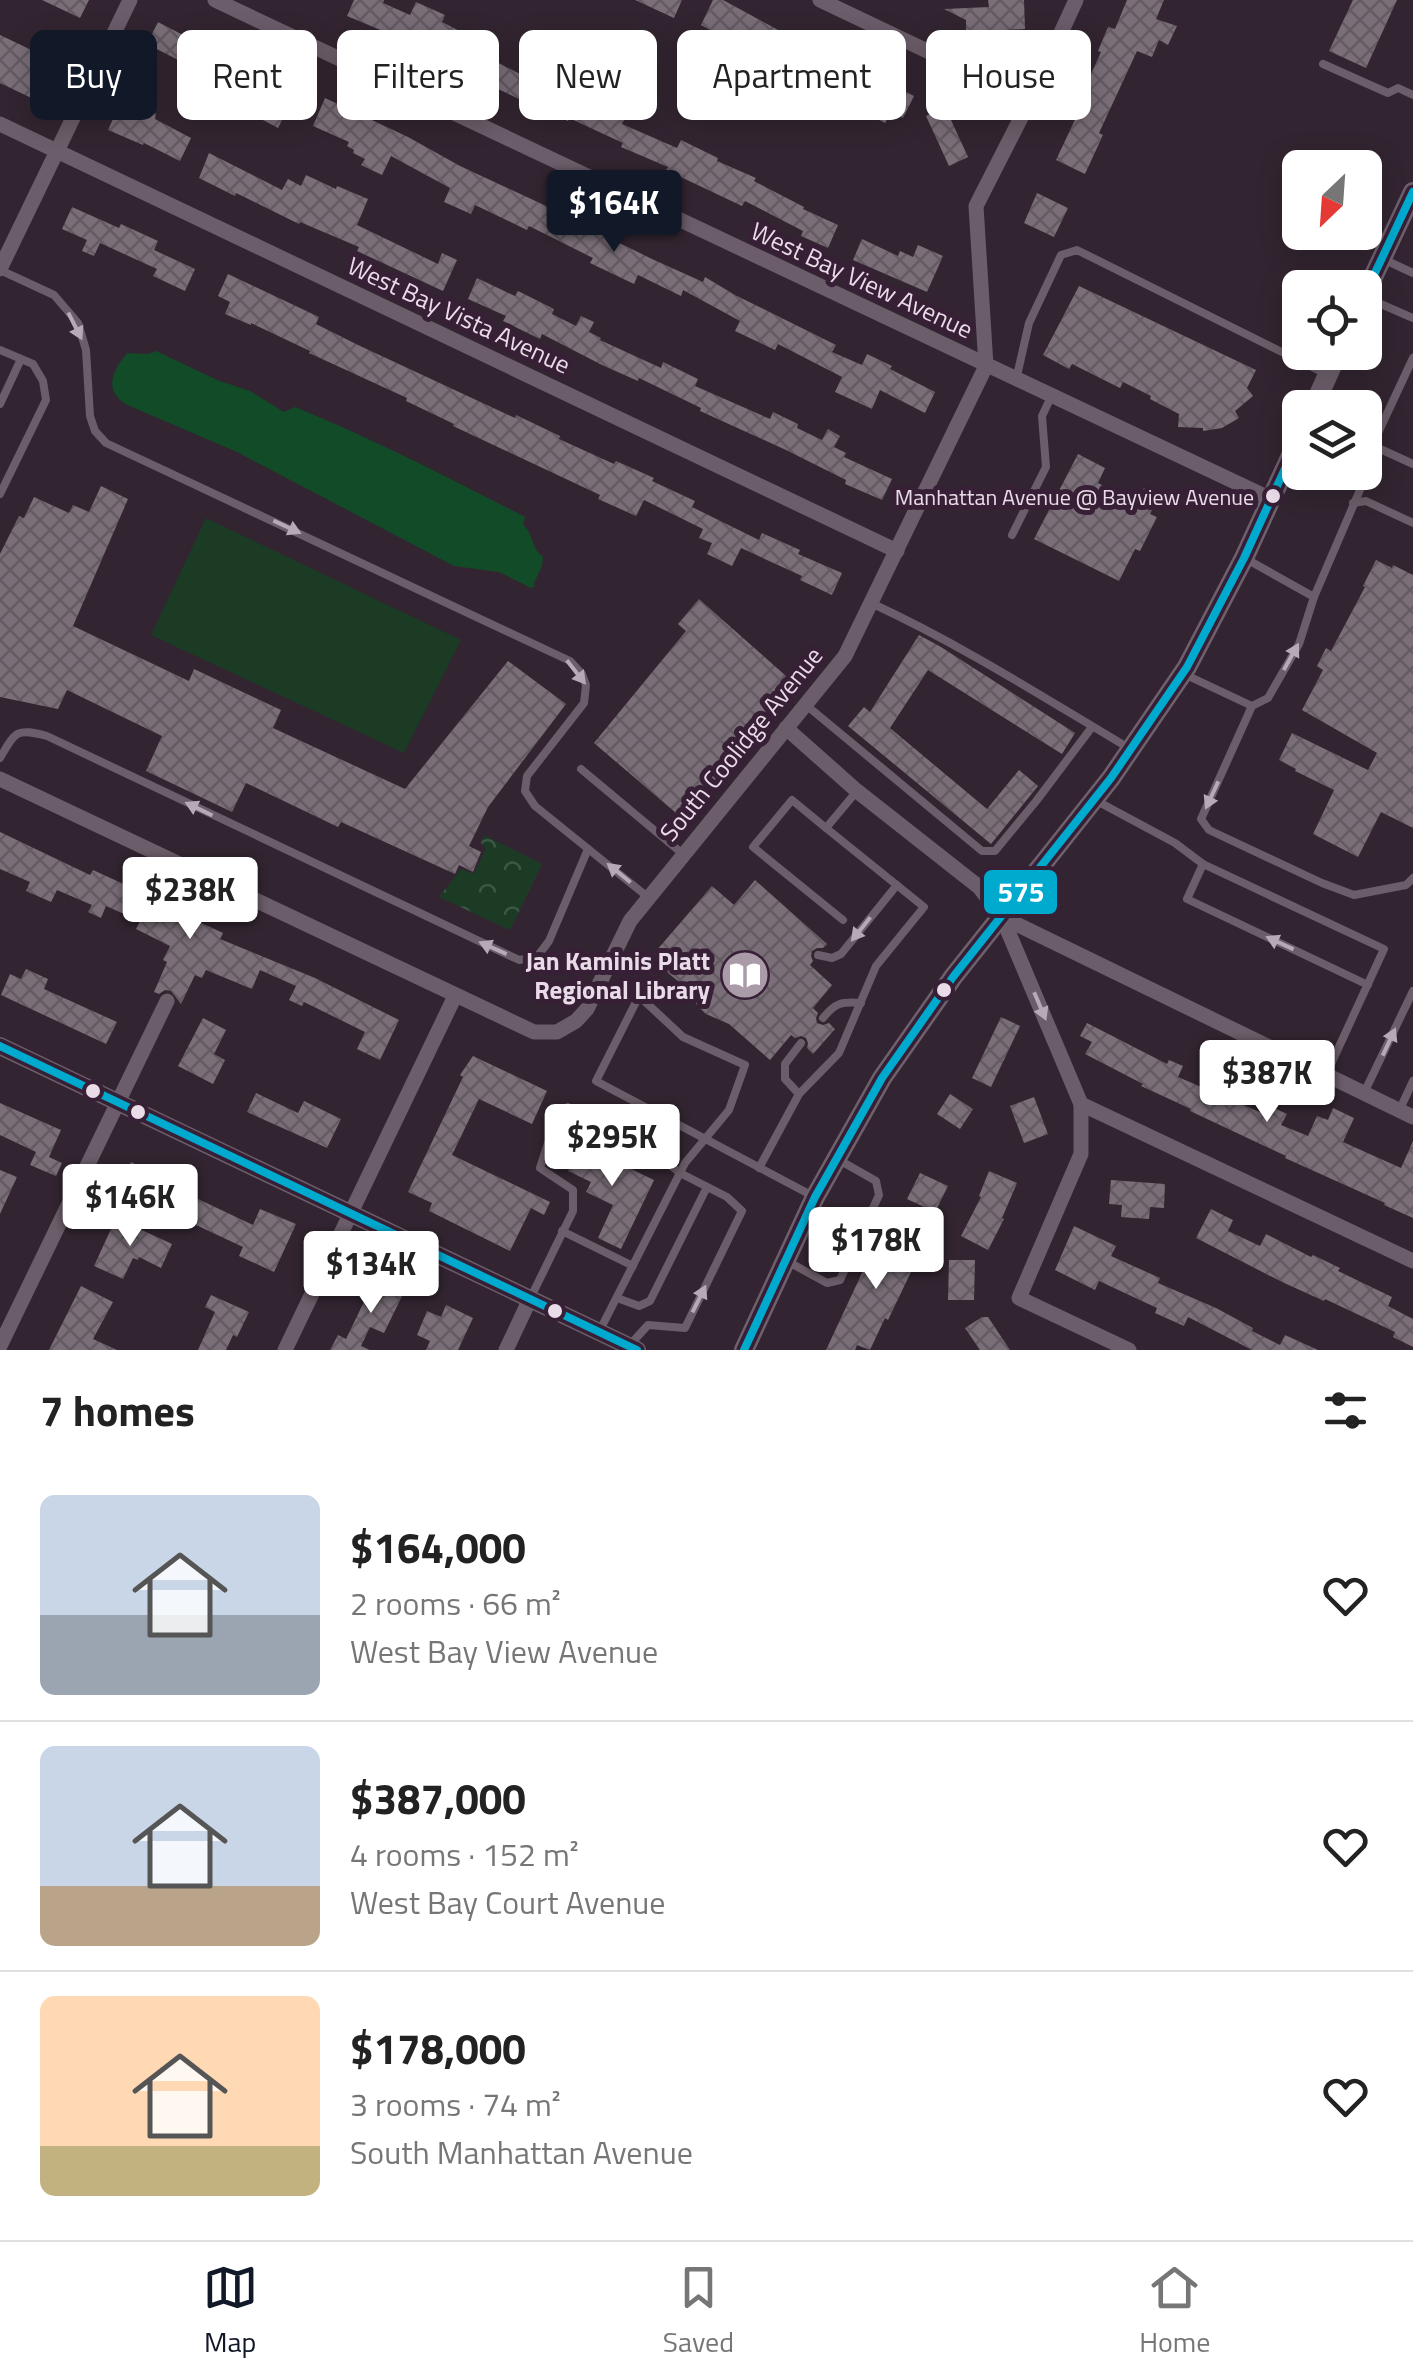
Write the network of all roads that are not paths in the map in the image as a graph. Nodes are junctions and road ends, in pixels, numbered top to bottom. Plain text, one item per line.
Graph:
1 (130, 0) edge
2 (215, 0) edge
3 (820, 0) edge
4 (1076, 0) edge
5 (1062, 30) edge
6 (926, 50) edge
7 (1323, 64) dead end
8 (1413, 95) edge
9 (1020, 120) edge
10 (0, 124) edge
11 (57, 152) junction
12 (1413, 192) edge
13 (1381, 259) junction
14 (0, 270) edge
15 (1376, 270) edge
16 (1413, 273) edge
17 (1382, 304) edge
18 (1413, 318) edge
19 (0, 350) edge
20 (1413, 358) edge
21 (21, 359) junction
22 (986, 366) junction
23 (1330, 370) edge
24 (1328, 375) junction
25 (1016, 380) junction
26 (1321, 390) edge
27 (1050, 396) junction
28 (0, 404) edge
29 (1382, 425) edge
30 (1382, 450) edge
31 (1413, 464) edge
32 (1282, 475) edge
33 (1360, 490) edge
34 (0, 494) edge
35 (1271, 499) junction
36 (1354, 503) junction
37 (1413, 522) edge
38 (1012, 534) dead end
39 (897, 552) junction
40 (1244, 558) junction
41 (1314, 597) junction
42 (871, 603) junction
43 (1184, 673) junction
44 (806, 705) junction
45 (1252, 706) junction
46 (1092, 726) junction
47 (786, 728) junction
48 (1130, 750) junction
49 (0, 758) edge
50 (580, 769) dead end
51 (0, 779) edge
52 (857, 790) junction
53 (1094, 800) junction
54 (826, 828) junction
55 (588, 849) junction
56 (684, 855) junction
57 (1203, 864) junction
58 (1413, 878) edge
59 (897, 886) junction
60 (649, 898) junction
61 (1002, 916) junction
62 (842, 920) dead end
63 (818, 955) dead end
64 (1368, 985) junction
65 (1413, 991) edge
66 (455, 996) junction
67 (167, 1001) dead end
68 (861, 1002) junction
69 (823, 1018) dead end
70 (801, 1043) dead end
71 (0, 1046) edge
72 (1326, 1075) junction
73 (1413, 1082) edge
74 (1364, 1093) junction
75 (800, 1094) junction
76 (118, 1103) junction
77 (1081, 1104) junction
78 (1406, 1114) edge
79 (706, 1140) junction
80 (836, 1158) junction
81 (759, 1168) junction
82 (680, 1173) junction
83 (707, 1187) junction
84 (812, 1204) junction
85 (351, 1214) junction
86 (562, 1232) junction
87 (858, 1240) junction
88 (784, 1260) junction
89 (1413, 1261) edge
90 (633, 1266) junction
91 (616, 1298) junction
92 (530, 1299) junction
93 (599, 1332) junction
94 (0, 1346) edge
95 (633, 1349) edge
96 (285, 1350) edge
97 (506, 1350) edge
98 (744, 1350) edge
99 (1129, 1350) edge

1 - 11 street
2 - 22 street, West Bay View Avenue
3 - 6 street
4 - 5 street, South Coolidge Avenue
7 - 8 lane
9 - 22 street, South Coolidge Avenue
10 - 11 street, West Bay Vista Avenue
11 - 14 street
11 - 39 street, West Bay Vista Avenue
12 - 13 main road
13 - 15 main road
13 - 16 lane
14 -> 55 lane
17 - 18 lane
19 - 21 lane
20 - 29 lane
21 - 28 lane
21 - 34 lane
22 - 25 street, West Bay View Avenue
22 - 39 street, South Coolidge Avenue
23 - 24 main road
24 - 25 lane
24 - 26 main road
25 - 27 street, West Bay View Avenue
27 - 35 street, West Bay View Avenue
27 - 38 lane
30 - 31 lane
32 - 35 main road
33 - 36 lane
35 - 40 main road
36 - 37 lane
36 - 41 lane
39 - 42 street, South Coolidge Avenue
40 - 41 lane
40 - 43 main road
45 -> 41 lane
42 - 44 street, South Coolidge Avenue
42 - 46 lane
43 - 45 lane
43 - 48 main road
44 - 46 lane
44 - 47 street, South Coolidge Avenue
45 -> 58 lane
46 - 48 lane
47 - 52 street
47 - 56 street, South Coolidge Avenue
48 - 53 main road
55 -> 49 lane
50 - 56 lane
51 - 66 street
52 - 54 lane
52 - 61 street
53 - 57 lane
53 - 61 main road
54 - 59 lane
54 - 62 lane
60 -> 55 lane
56 - 60 street, South Coolidge Avenue
64 -> 57 lane
57 - 64 lane
59 -> 63 lane
59 - 68 lane
60 - 66 street, South Coolidge Avenue
61 - 72 street
61 -> 77 street
61 - 80 main road
64 - 72 lane
74 -> 65 lane
66 - 85 street
67 - 76 street
68 - 69 lane
68 - 75 lane
70 - 75 lane
71 - 76 street
72 - 74 street
73 - 78 lane
74 - 78 street
75 - 81 lane
76 - 85 street
76 - 94 street
77 - 89 street
77 - 99 street
79 - 79 lane
79 - 81 lane
79 - 82 lane
80 - 84 main road
80 - 87 lane
81 - 84 lane
82 - 83 lane
82 - 86 lane
82 - 90 lane
83 - 91 lane
95 -> 83 lane
84 - 87 lane
84 - 88 main road
85 - 92 street
85 - 96 street
86 - 90 lane
86 - 92 lane
87 - 88 lane
88 - 98 main road
90 - 91 lane
91 - 93 lane
92 - 93 street
92 - 97 street
93 - 95 street

